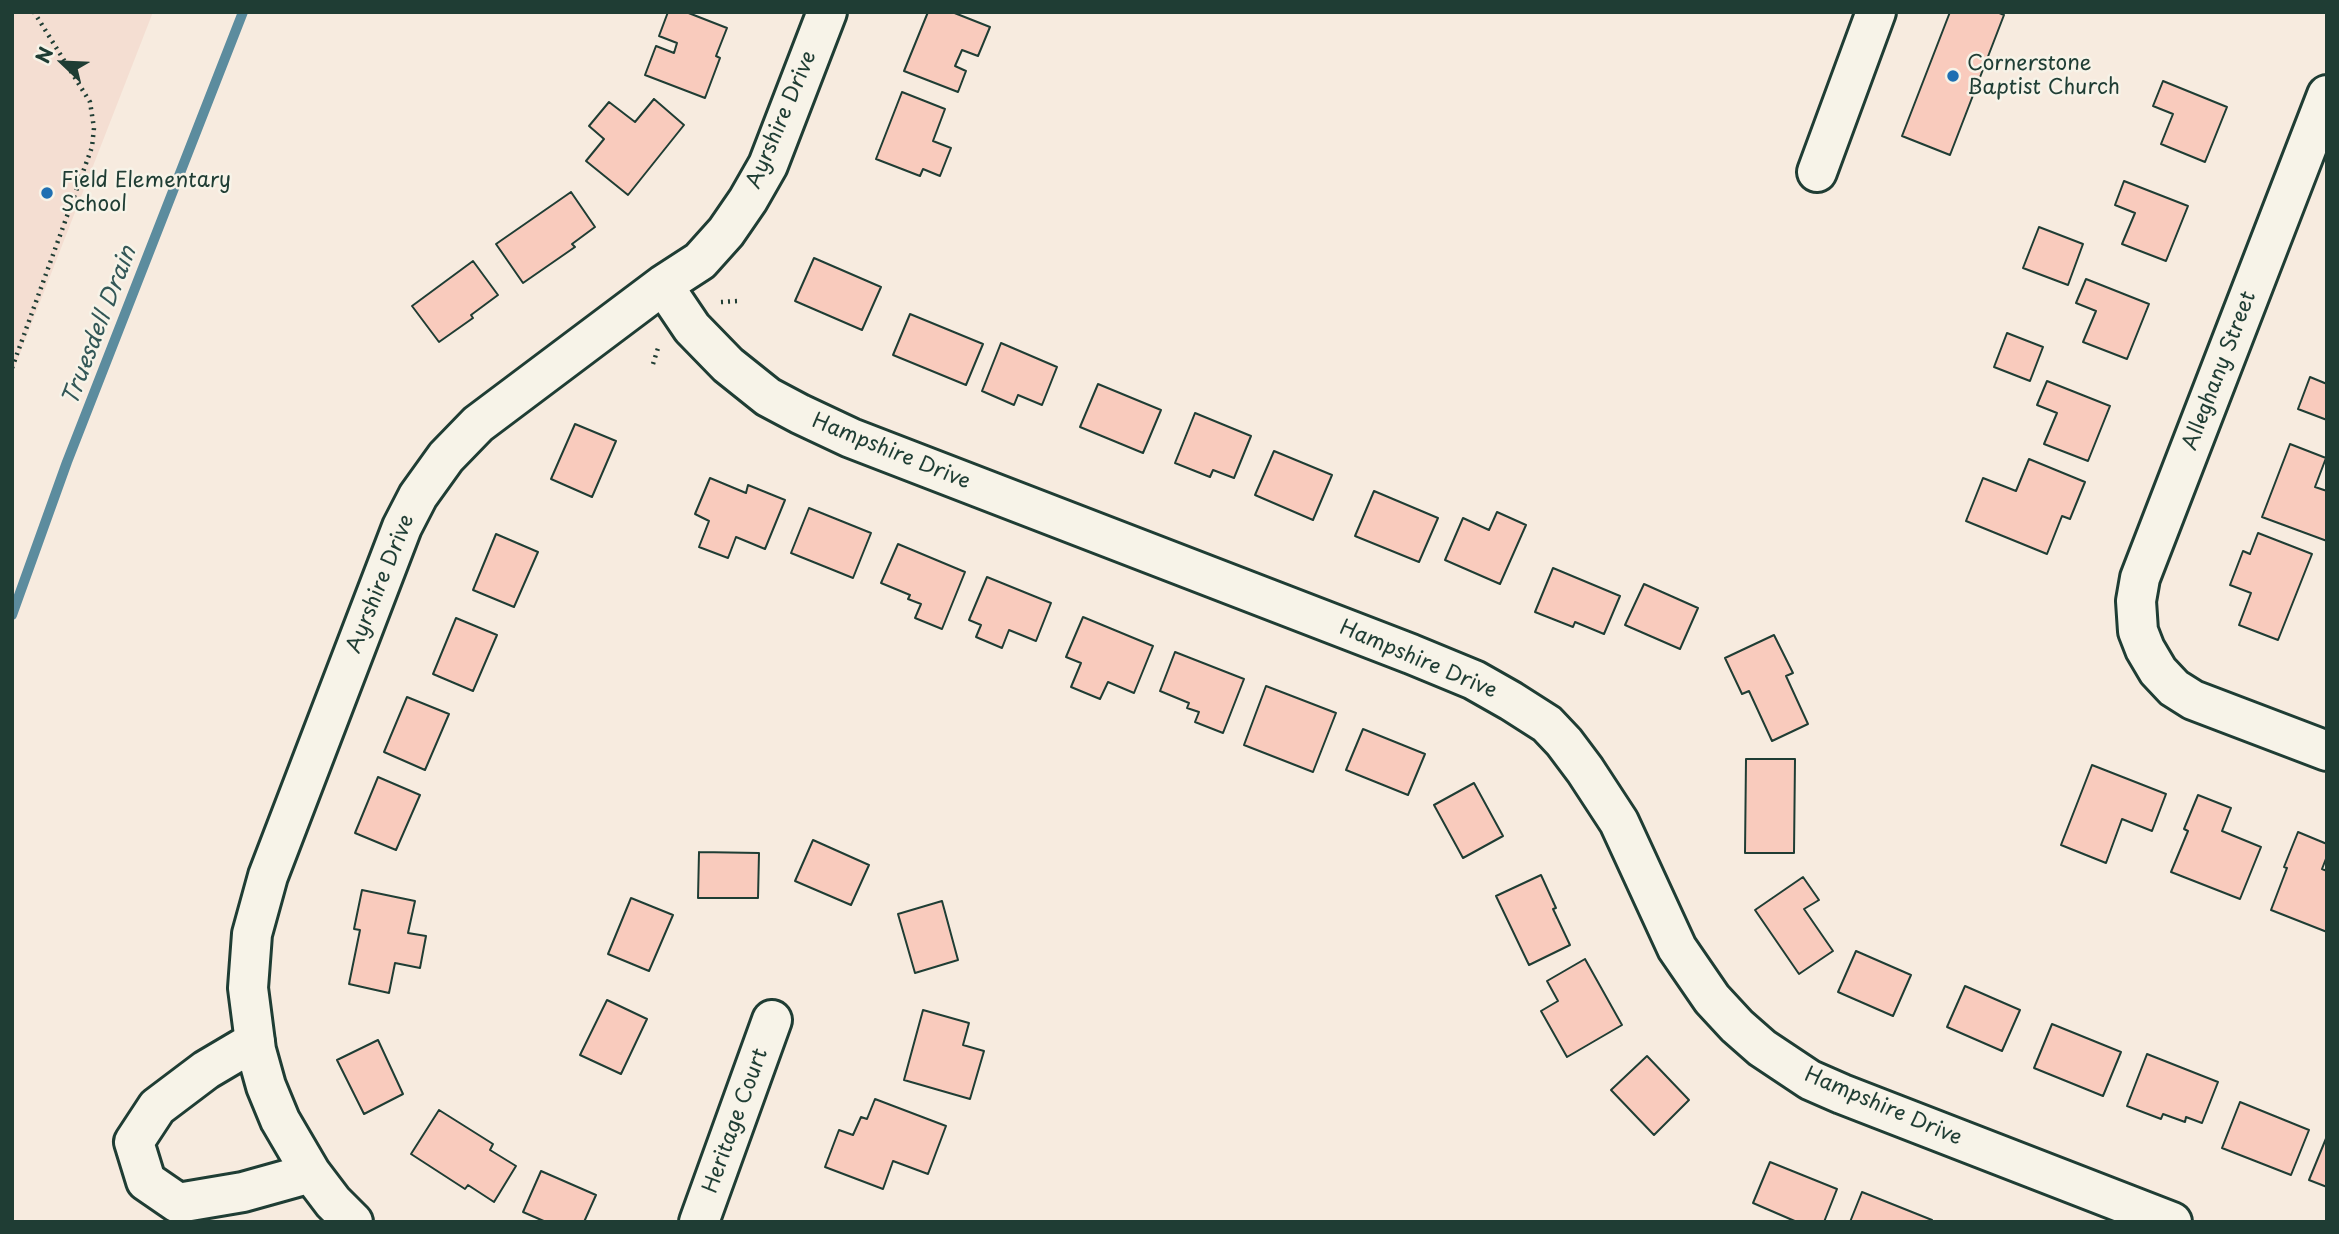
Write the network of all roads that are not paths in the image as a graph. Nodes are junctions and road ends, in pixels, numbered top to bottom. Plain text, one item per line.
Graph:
1 (827, 12) edge
2 (1876, 12) edge
3 (2327, 95) edge
4 (1816, 172) dead end
5 (663, 285) junction
6 (2327, 751) edge
7 (772, 1020) dead end
8 (255, 1041) junction
9 (311, 1173) junction
10 (353, 1222) edge
11 (699, 1222) edge
12 (2172, 1222) edge

1 - 5 street, Ayrshire Drive
2 - 4 street
3 - 6 street, Alleghany Street
5 - 8 street, Ayrshire Drive
5 - 12 street, Hampshire Drive
7 - 11 street, Heritage Court
8 - 9 street, Ayrshire Drive
8 - 9 street
9 - 10 street, Ayrshire Drive

